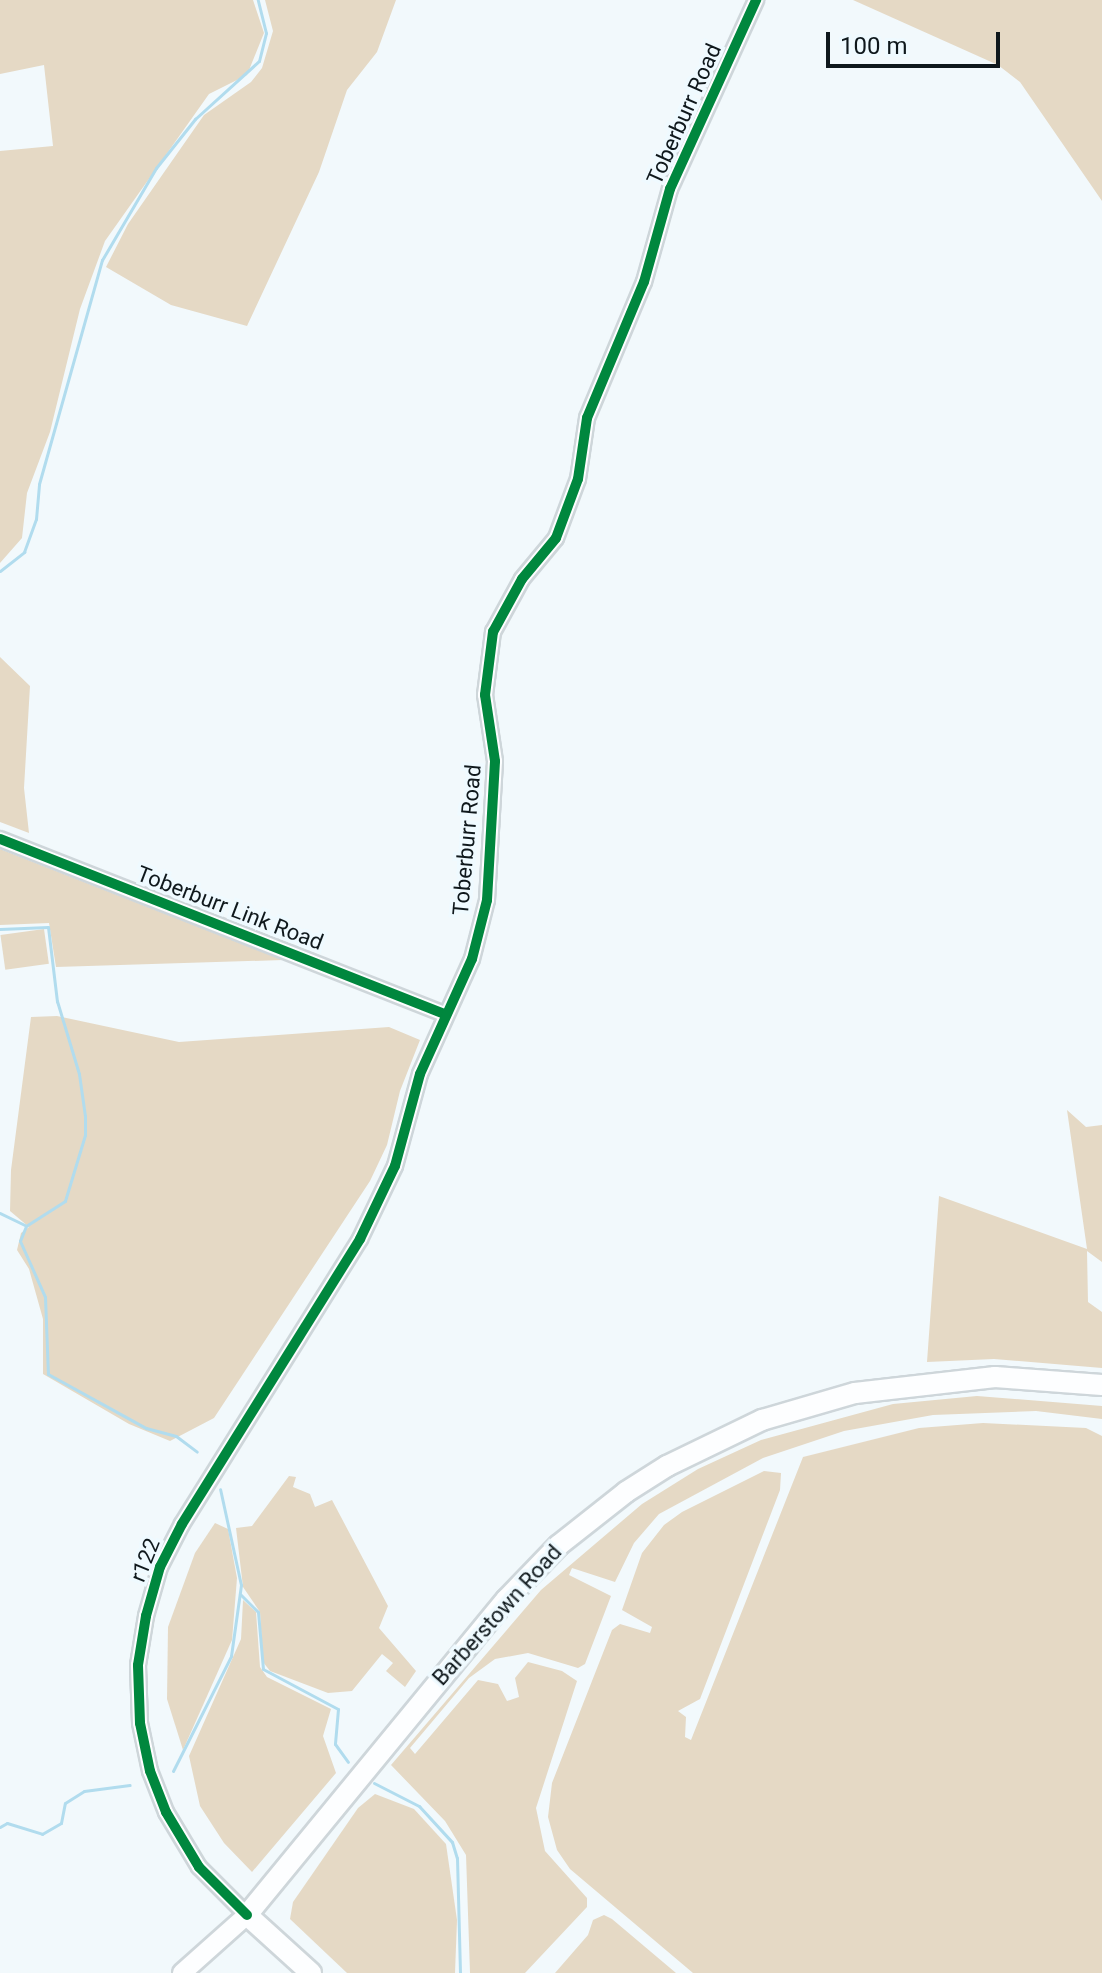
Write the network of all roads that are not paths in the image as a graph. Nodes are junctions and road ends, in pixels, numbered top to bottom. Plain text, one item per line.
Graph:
1 (756, 0) edge
2 (0, 839) edge
3 (445, 1014) junction
4 (360, 1239) joint
5 (1102, 1385) edge
6 (247, 1915) junction
7 (182, 1973) edge
8 (311, 1973) edge

1 - 3 street, Toberburr Road
2 - 3 street, Toberburr Link Road
3 - 4 street, Toberburr Road
4 - 6 street, r122
5 - 6 main road, Barberstown Road
6 - 7 street
6 - 8 main road

